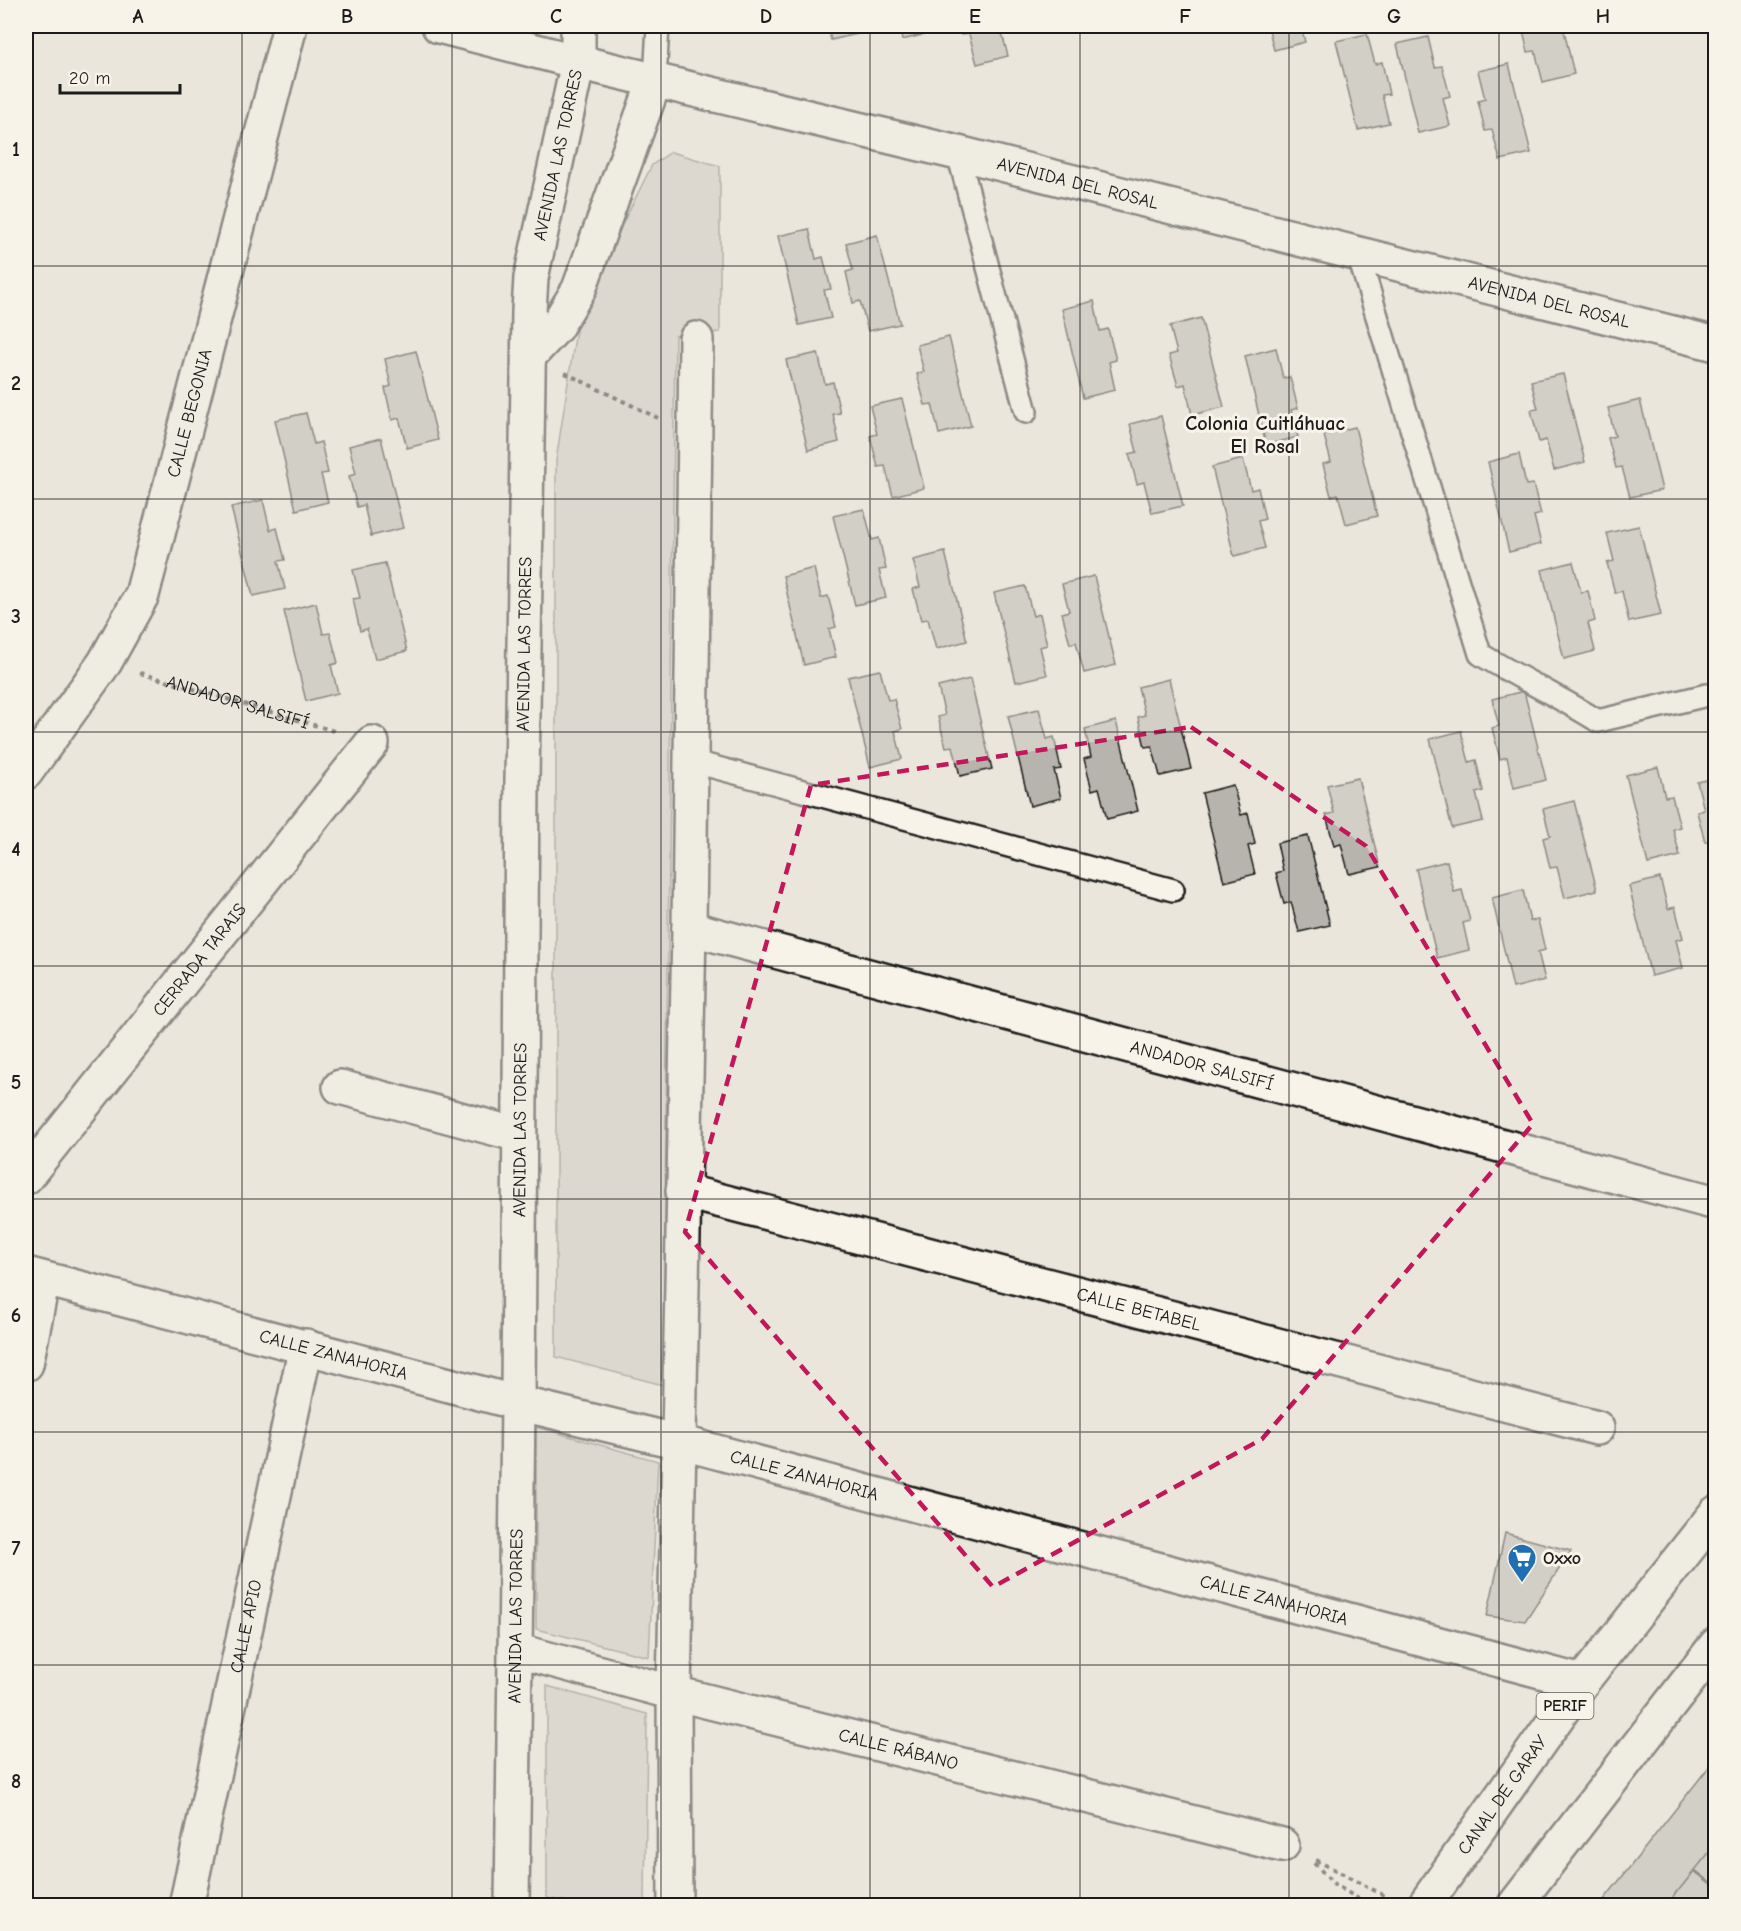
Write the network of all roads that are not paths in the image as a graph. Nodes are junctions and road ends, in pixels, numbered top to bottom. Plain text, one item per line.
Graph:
1 (290, 26) edge
2 (439, 26) edge
3 (578, 26) edge
4 (658, 26) edge
5 (578, 62) junction
6 (655, 80) junction
7 (958, 153) junction
8 (1358, 254) junction
9 (696, 339) dead end
10 (1716, 344) edge
11 (529, 356) junction
12 (1026, 412) dead end
13 (1707, 695) dead end
14 (372, 743) road end
15 (691, 761) junction
16 (26, 772) edge
17 (1173, 890) dead end
18 (689, 928) junction
19 (340, 1088) dead end
20 (519, 1135) junction
21 (26, 1177) edge
22 (683, 1191) junction
23 (1716, 1203) edge
24 (34, 1276) edge
25 (306, 1346) junction
26 (26, 1364) edge
27 (518, 1403) junction
28 (1597, 1428) dead end
29 (679, 1442) junction
30 (1716, 1513) edge
31 (1716, 1645) edge
32 (515, 1650) junction
33 (1582, 1682) junction
34 (674, 1693) junction
35 (1282, 1845) dead end
36 (186, 1905) edge
37 (512, 1905) edge
38 (675, 1905) edge
39 (1424, 1905) edge
40 (1514, 1905) edge

1 - 16 street, CALLE BEGONIA
2 - 5 street, AVENIDA DEL ROSAL
3 - 5 street, AVENIDA LAS TORRES
4 - 6 lane
5 - 6 street, AVENIDA DEL ROSAL
5 - 11 street, AVENIDA LAS TORRES
6 - 7 street, AVENIDA DEL ROSAL
6 - 11 street
7 - 8 street, AVENIDA DEL ROSAL
7 - 12 lane
8 - 10 street, AVENIDA DEL ROSAL
8 - 13 lane
9 - 15 street
11 - 20 street, AVENIDA LAS TORRES
14 - 21 street, CERRADA TARAIS
15 - 17 lane
15 - 18 street
18 - 22 street
18 - 23 street, ANDADOR SALSIFÍ
19 - 20 street
20 - 27 street, AVENIDA LAS TORRES
22 - 28 street, CALLE BETABEL
22 - 29 street
24 - 25 street, CALLE ZANAHORIA
24 - 26 street
25 - 27 street, CALLE ZANAHORIA
25 - 36 street, CALLE APIO
27 - 29 street, CALLE ZANAHORIA
27 - 32 street, AVENIDA LAS TORRES
29 - 33 street, CALLE ZANAHORIA
29 - 34 street
30 - 33 street, CANAL DE GARAY / PERIF
31 - 40 street
32 - 34 street, CALLE RÁBANO
32 - 37 street, AVENIDA LAS TORRES
33 - 39 street, CANAL DE GARAY / PERIF
34 - 35 street, CALLE RÁBANO
34 - 38 street

